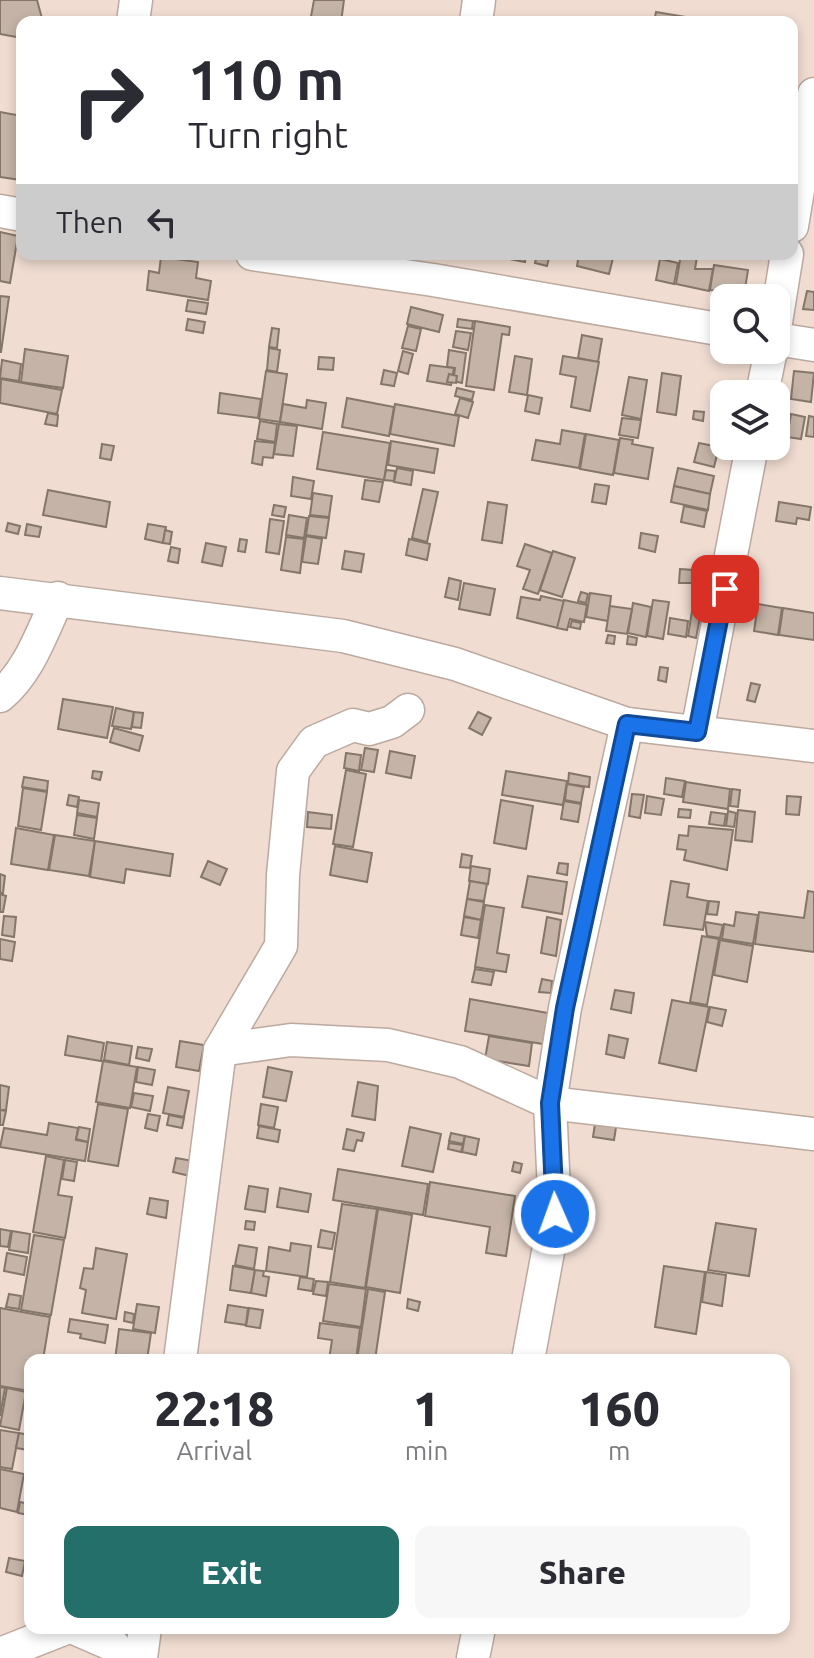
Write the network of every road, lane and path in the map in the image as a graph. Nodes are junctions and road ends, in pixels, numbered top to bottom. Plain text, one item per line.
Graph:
1 (814, 94) edge
2 (798, 190) edge
3 (336, 260) edge
4 (786, 260) edge
5 (435, 267) edge
6 (782, 284) edge
7 (710, 327) edge
8 (790, 341) edge
9 (814, 345) edge
10 (749, 460) edge
11 (0, 593) edge
12 (58, 598) junction
13 (0, 696) edge
14 (408, 710) dead end
15 (627, 724) junction
16 (697, 732) junction
17 (814, 746) edge
18 (220, 1050) junction
19 (550, 1103) junction
20 (814, 1134) edge
21 (181, 1354) edge
22 (529, 1354) edge
23 (51, 1634) edge
24 (88, 1634) edge
25 (144, 1634) edge
26 (478, 1634) edge
27 (0, 1654) edge
28 (123, 1658) edge
29 (141, 1658) edge
30 (473, 1658) edge

1 - 2 street
3 - 5 street
4 - 6 street
5 - 7 street
8 - 9 street
10 - 16 street
11 - 12 street
12 - 13 street
12 - 15 street
14 - 18 street
15 - 16 street
15 - 19 street
16 - 17 street
18 - 19 street
18 - 21 street
19 - 20 street
19 - 22 street
23 - 27 street
24 - 28 street
25 - 29 street
26 - 30 street

